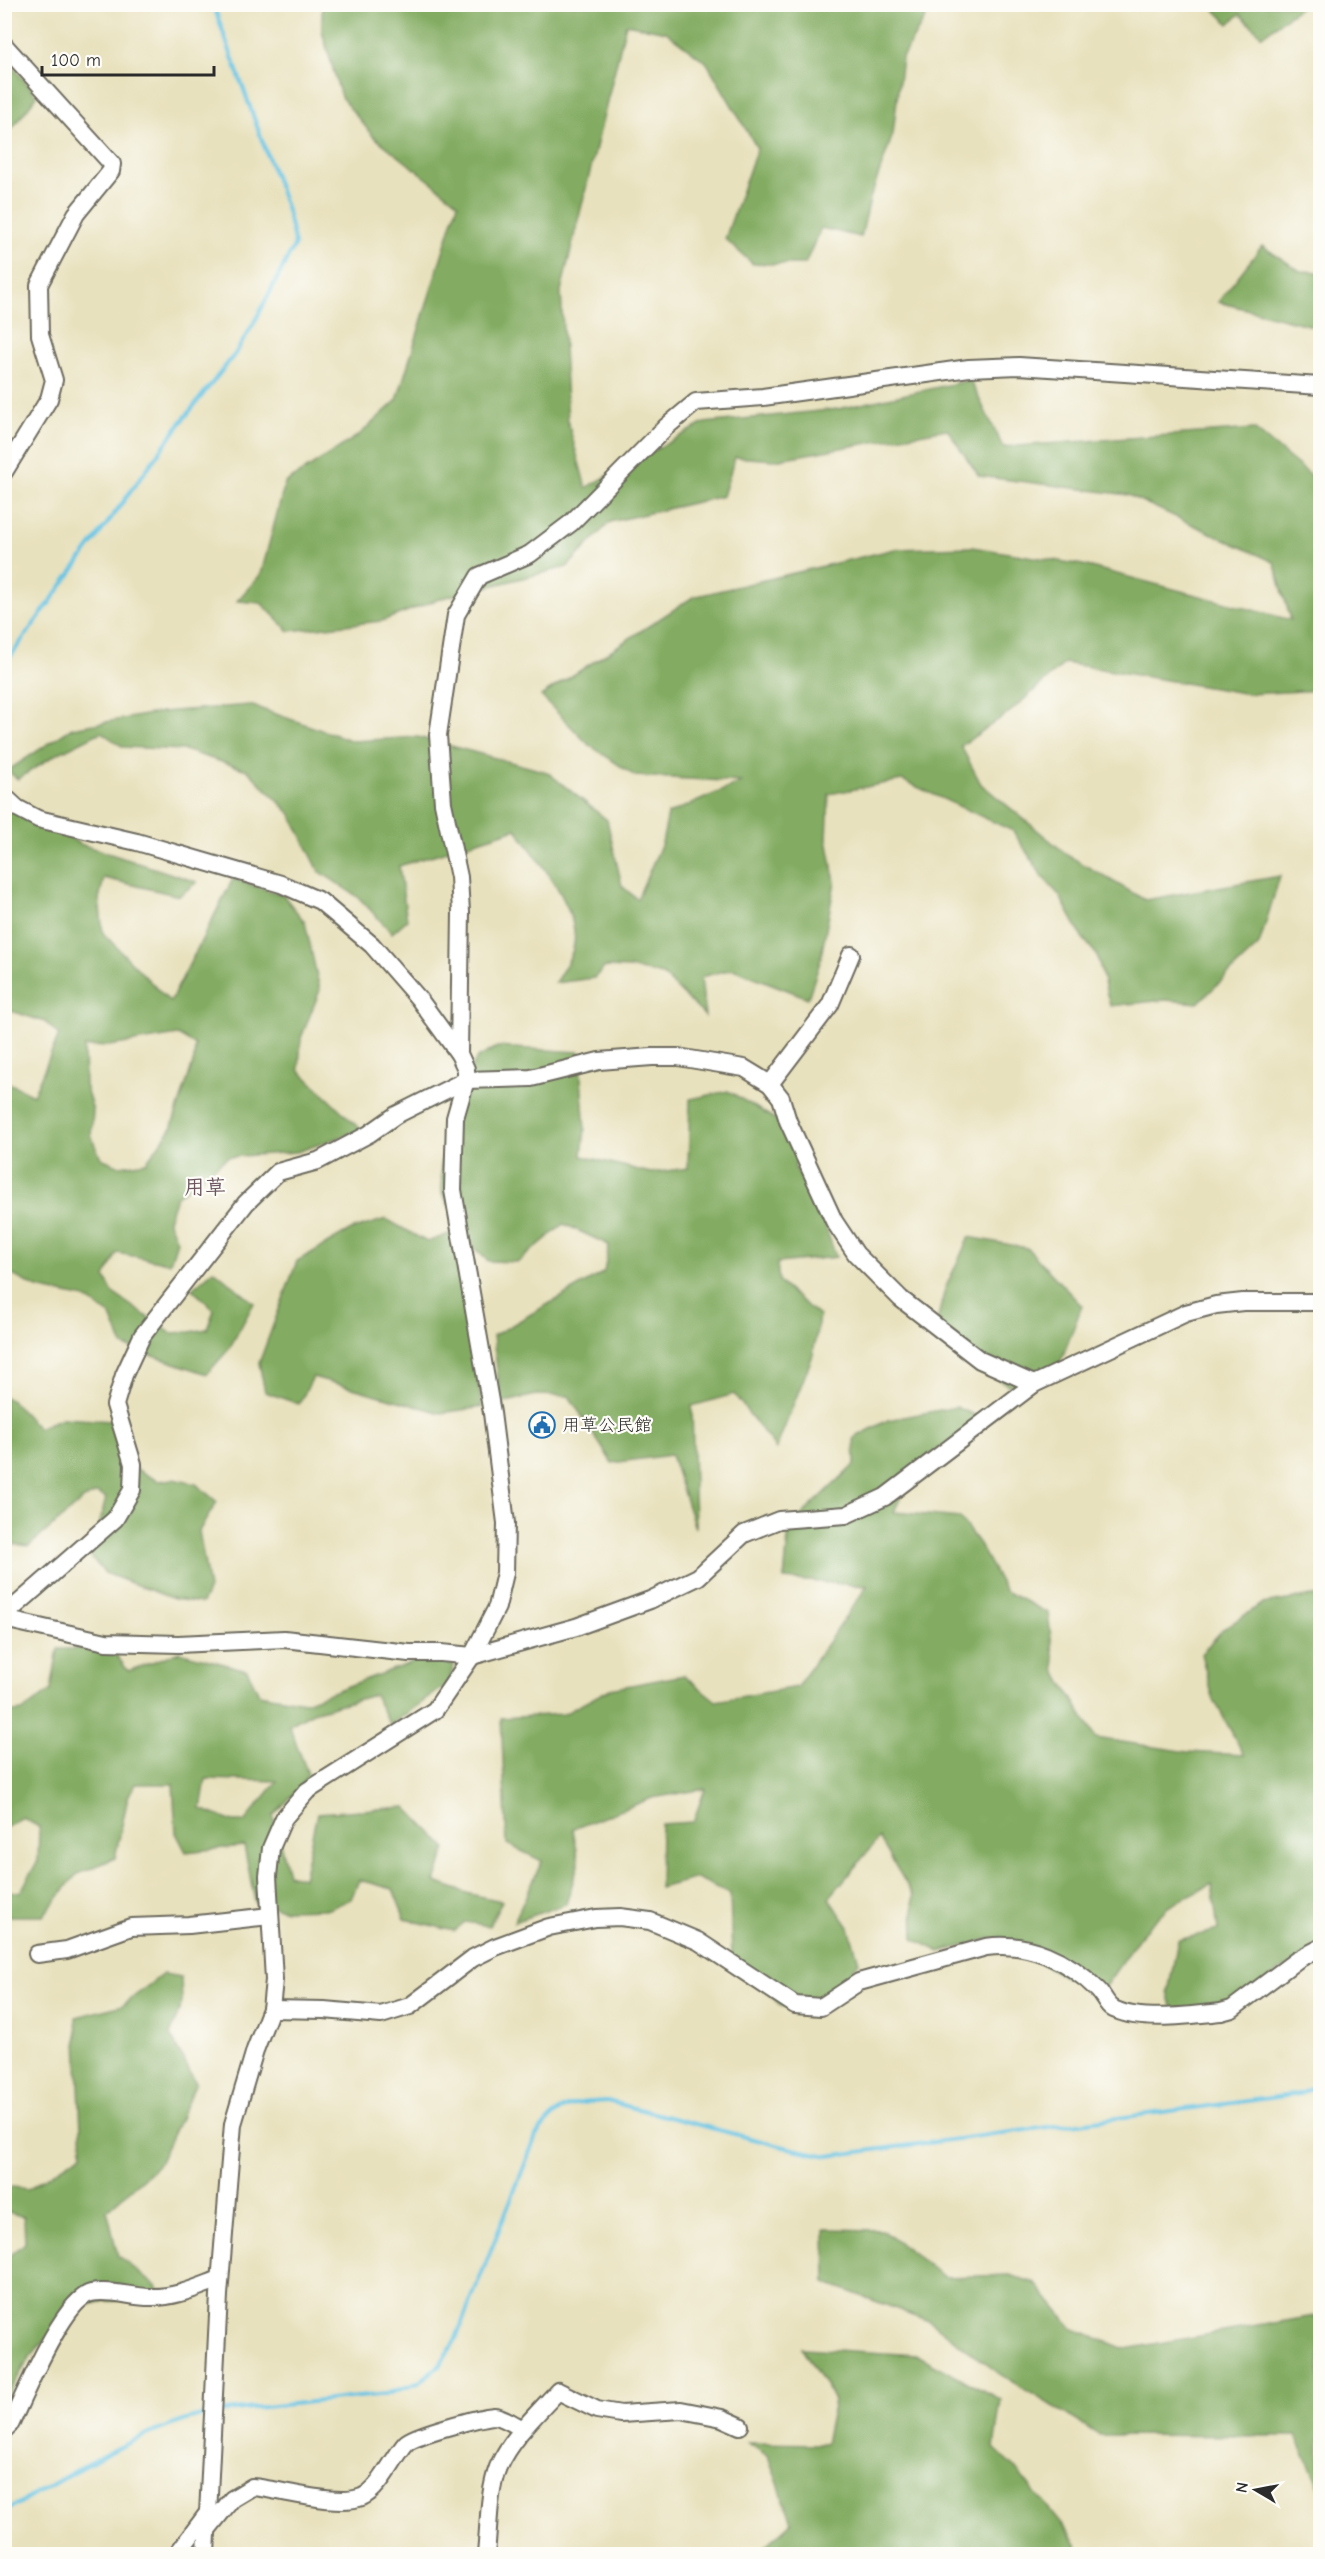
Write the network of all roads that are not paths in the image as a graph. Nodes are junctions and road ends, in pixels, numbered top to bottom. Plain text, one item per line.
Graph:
1 (4, 45) edge
2 (1320, 386) edge
3 (4, 472) edge
4 (4, 796) edge
5 (851, 955) dead end
6 (459, 1054) junction
7 (466, 1080) junction
8 (770, 1084) junction
9 (1320, 1302) edge
10 (1034, 1384) junction
11 (4, 1617) edge
12 (472, 1656) junction
13 (270, 1916) junction
14 (1320, 1948) edge
15 (37, 1954) dead end
16 (271, 2009) junction
17 (220, 2279) junction
18 (740, 2426) dead end
19 (523, 2429) junction
20 (4, 2430) edge
21 (207, 2522) junction
22 (177, 2554) edge
23 (206, 2554) edge
24 (486, 2554) edge

1 - 3 street
2 - 6 street
4 - 6 street
5 - 8 street
6 - 7 street
7 - 8 street
7 - 11 street
7 - 12 street
8 - 10 street
9 - 10 street
10 - 12 street
11 - 12 street
12 - 13 street
13 - 15 street
13 - 16 street
14 - 16 street
16 - 17 street
17 - 20 street
17 - 21 street
18 - 19 street
19 - 21 street
19 - 24 street
21 - 22 street
21 - 23 street

